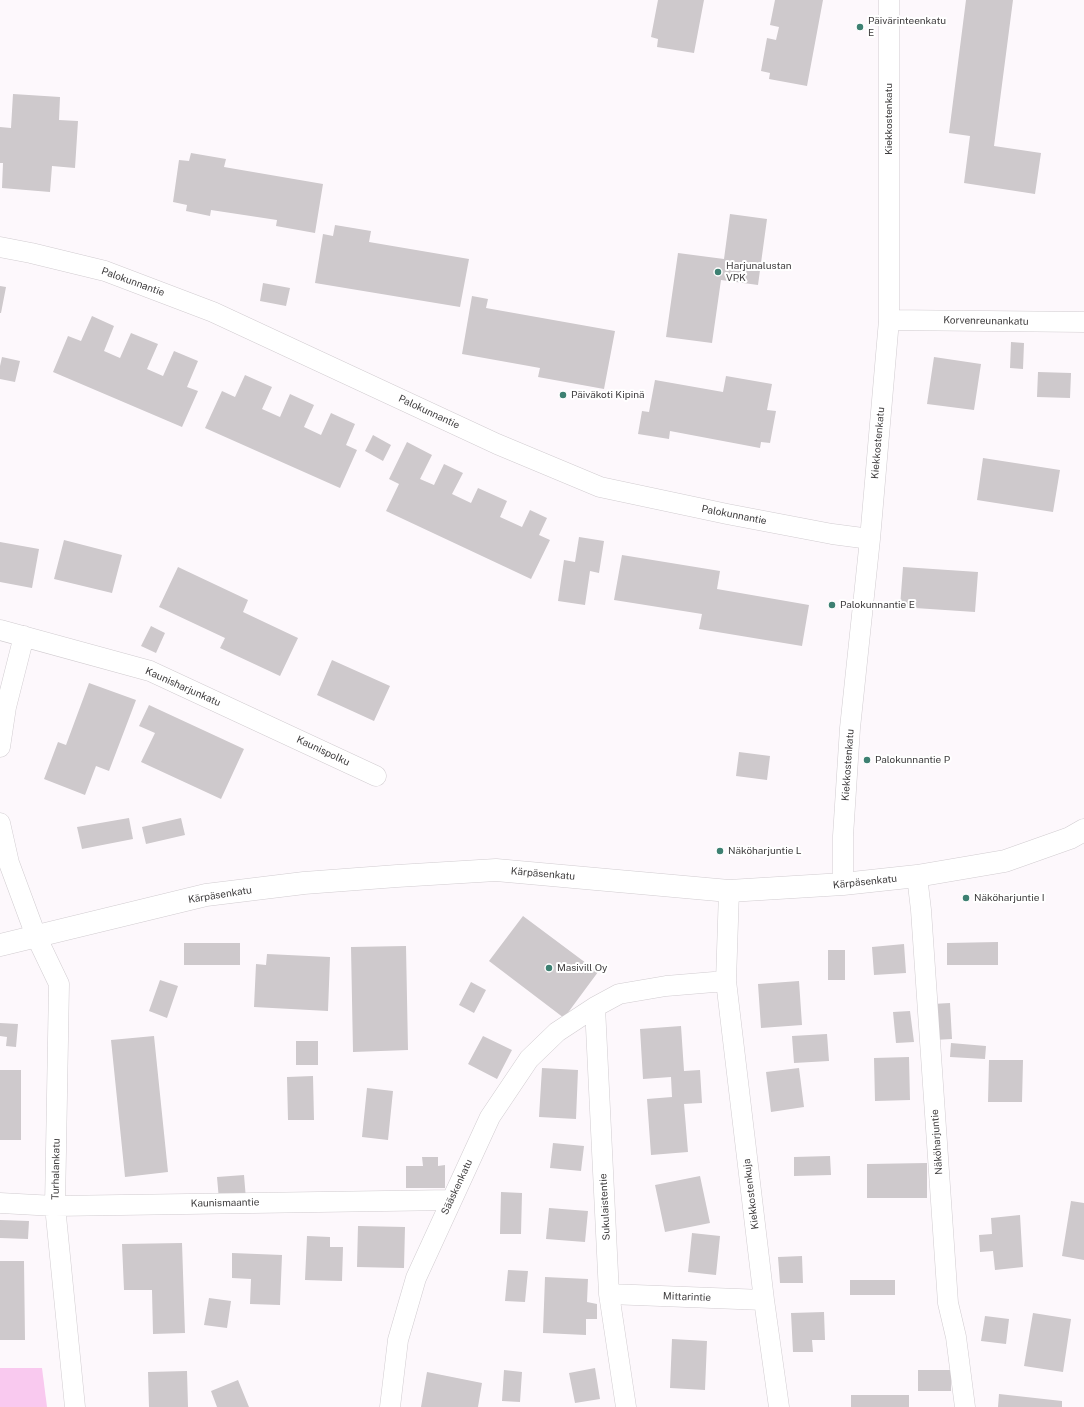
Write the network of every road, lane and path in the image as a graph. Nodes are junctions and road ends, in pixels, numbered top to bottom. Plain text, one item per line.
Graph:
1 (889, 0) edge
2 (0, 247) edge
3 (889, 320) junction
4 (1084, 322) edge
5 (870, 539) junction
6 (0, 630) edge
7 (24, 636) junction
8 (269, 726) joint
9 (0, 748) edge
10 (376, 776) dead end
11 (0, 823) edge
12 (1084, 830) edge
13 (917, 876) junction
14 (843, 884) junction
15 (729, 891) junction
16 (36, 936) junction
17 (0, 945) edge
18 (726, 981) junction
19 (595, 1007) junction
20 (450, 1200) junction
21 (0, 1203) edge
22 (55, 1206) junction
23 (609, 1294) junction
24 (764, 1300) junction
25 (75, 1407) edge
26 (390, 1407) edge
27 (626, 1407) edge
28 (779, 1407) edge
29 (965, 1407) edge

1 - 3 street, Kiekkostenkatu
2 - 5 street, Palokunnantie
3 - 4 street, Korvenreunankatu
3 - 5 street, Kiekkostenkatu
5 - 14 street, Kiekkostenkatu
6 - 7 street, Kaunisharjunkatu
7 - 8 street, Kaunisharjunkatu
7 - 9 street
8 - 10 street, Kaunispolku
11 - 16 street
12 - 13 street, Kärpäsenkatu
13 - 14 street, Kärpäsenkatu
13 - 29 street, Näköharjuntie
14 - 15 street, Kärpäsenkatu
15 - 16 street, Kärpäsenkatu
15 - 18 street, Kiekkostenkuja
16 - 17 street, Kärpäsenkatu
16 - 22 street, Turhalankatu
18 - 19 street
18 - 24 street, Kiekkostenkuja
19 - 20 street, Sääskenkatu
19 - 23 street, Sukulaistentie
20 - 22 street, Kaunismaantie
20 - 26 street, Sääskenkatu
21 - 22 street, Kaunismaantie
22 - 25 street, Turhalankatu
23 - 24 street, Mittarintie
23 - 27 street, Sukulaistentie
24 - 28 street, Kiekkostenkuja

